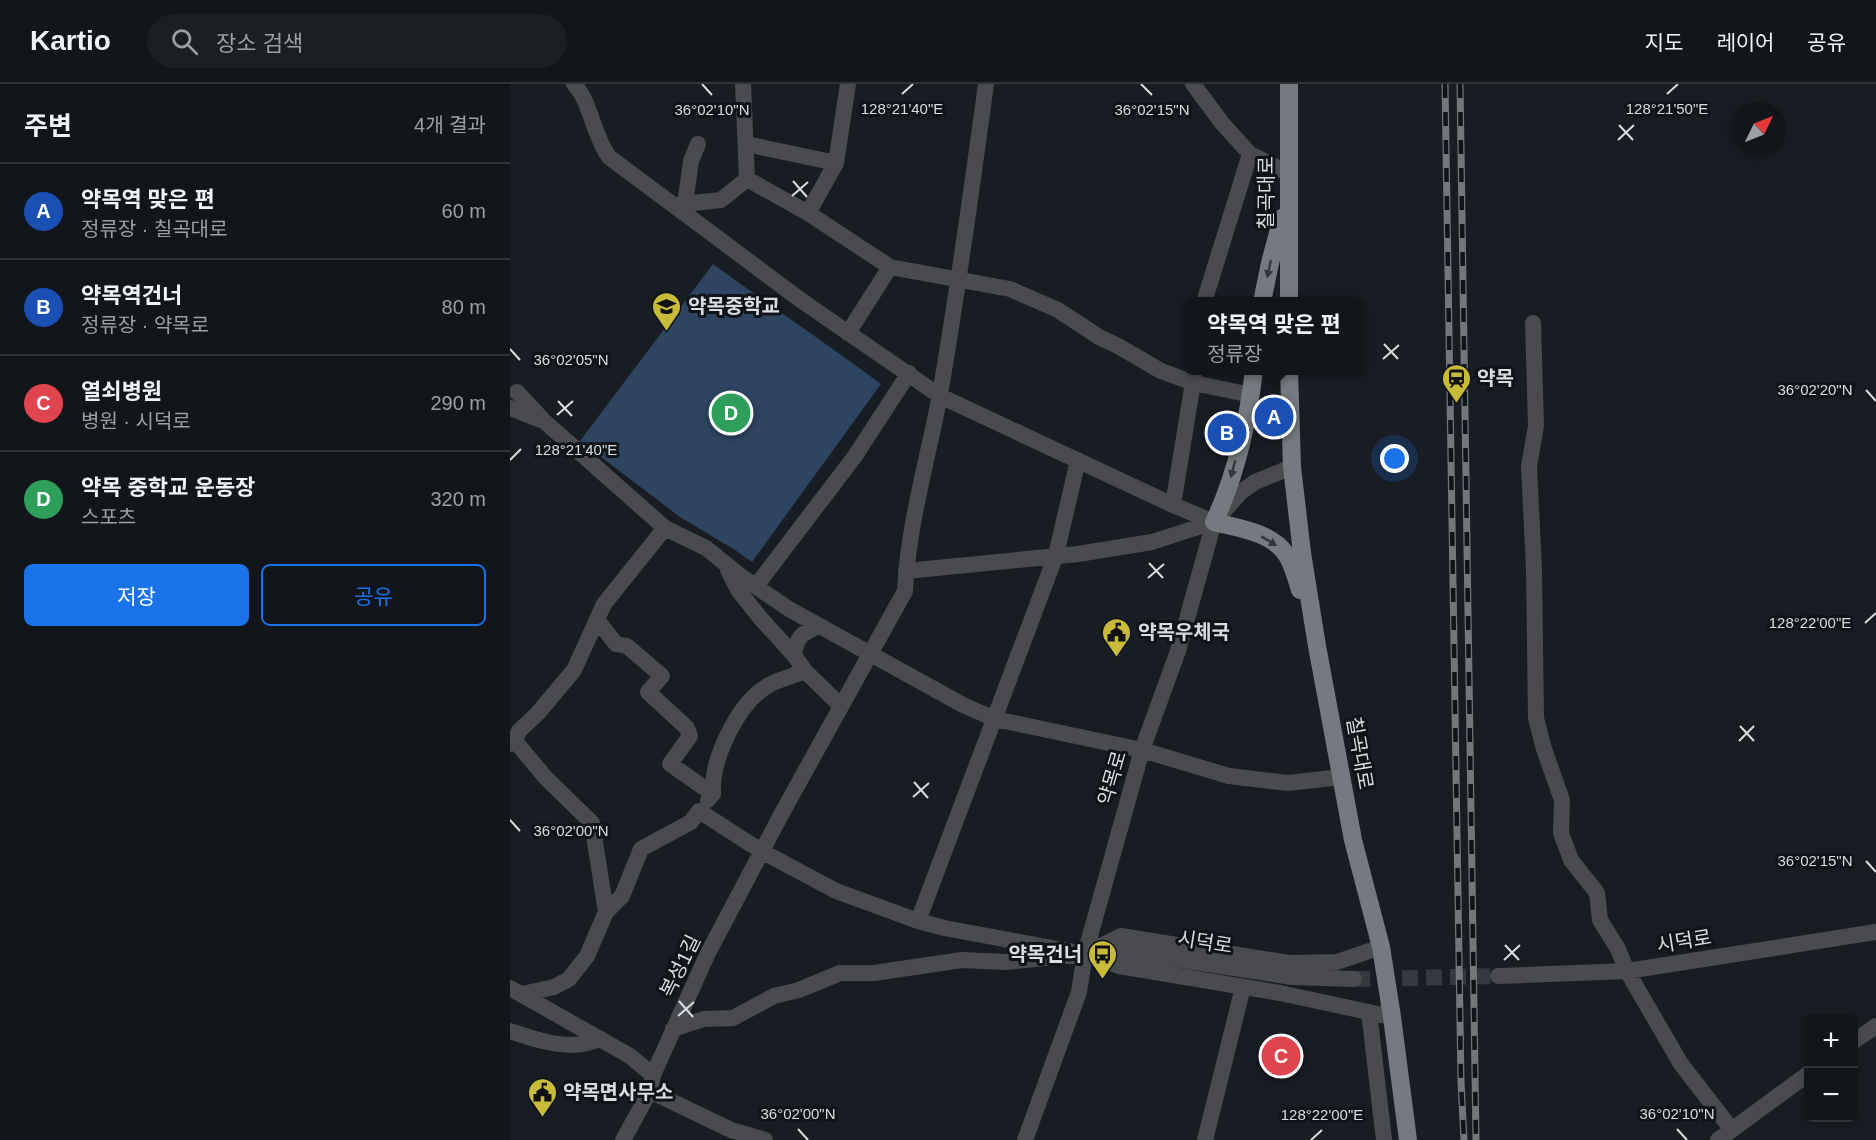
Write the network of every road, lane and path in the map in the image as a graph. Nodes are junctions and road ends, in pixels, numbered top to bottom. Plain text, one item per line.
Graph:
1 (574, 84) edge
2 (743, 84) edge
3 (848, 84) edge
4 (986, 84) edge
5 (1193, 84) edge
6 (1289, 84) edge
7 (698, 144) dead end
8 (746, 144) junction
9 (1250, 154) junction
10 (836, 163) junction
11 (1288, 173) junction
12 (747, 179) junction
13 (1288, 196) junction
14 (680, 205) junction
15 (808, 213) junction
16 (890, 267) junction
17 (958, 280) junction
18 (1206, 297) edge
19 (1263, 297) edge
20 (1289, 297) edge
21 (1533, 323) dead end
22 (848, 333) junction
23 (909, 373) junction
24 (1184, 375) edge
25 (1253, 375) edge
26 (1289, 375) edge
27 (1194, 377) edge
28 (517, 392) dead end
29 (1251, 395) junction
30 (940, 396) junction
31 (510, 408) edge
32 (544, 421) junction
33 (1078, 460) junction
34 (1292, 467) junction
35 (1173, 505) junction
36 (1214, 522) junction
37 (665, 528) junction
38 (1056, 555) junction
39 (726, 563) junction
40 (906, 571) junction
41 (756, 586) junction
42 (597, 620) junction
43 (819, 626) junction
44 (1317, 646) junction
45 (870, 653) junction
46 (794, 655) junction
47 (805, 671) junction
48 (841, 706) junction
49 (994, 719) junction
50 (513, 743) edge
51 (1142, 750) junction
52 (1341, 777) junction
53 (713, 794) junction
54 (699, 811) junction
55 (763, 852) junction
56 (606, 912) junction
57 (918, 921) junction
58 (1876, 932) edge
59 (1381, 947) junction
60 (1085, 954) junction
61 (1627, 971) junction
62 (1498, 976) tunnel mouth
63 (1354, 979) tunnel mouth
64 (1243, 987) junction
65 (516, 991) edge
66 (1369, 1012) junction
67 (1392, 1017) junction
68 (1876, 1026) edge
69 (673, 1029) junction
70 (510, 1031) edge
71 (1858, 1038) edge
72 (601, 1039) junction
73 (1804, 1078) edge
74 (652, 1083) junction
75 (1725, 1135) edge
76 (623, 1140) edge
77 (765, 1140) edge
78 (1025, 1140) edge
79 (1205, 1140) edge
80 (1384, 1140) edge
81 (1408, 1140) edge

1 - 14 street
2 - 8 street
3 - 10 street
4 - 17 street, 복성1길
5 - 9 street
6 - 11 main road, 칠곡대로
7 - 14 street
8 - 10 street
8 - 12 street
9 - 11 street
9 - 18 street
10 - 15 street
11 - 13 main road, 칠곡대로
12 - 14 street
12 - 15 street
13 -> 19 main road
13 - 20 main road, 칠곡대로
14 - 22 street
15 - 16 street
16 - 17 street
16 - 22 street
17 - 24 street
17 - 30 street, 복성1길
21 - 61 street
22 - 23 street
23 - 30 street
23 - 41 street
25 - 29 main road
26 - 34 main road, 칠곡대로
27 - 29 street
27 - 35 street
28 - 32 street
29 -> 36 main road
30 - 33 street
30 - 40 street, 복성1길
31 - 32 street
32 - 37 street
33 - 35 street
33 - 38 street
34 - 36 street, 약목로
34 - 44 main road, 칠곡대로
35 - 36 street
36 - 38 street
36 -> 44 main road
36 - 51 street, 약목로
37 - 39 street
37 - 42 street
38 - 40 street
38 - 49 street
39 - 41 street
39 - 46 street
40 - 45 street, 복성1길
41 - 43 street
42 - 50 street
42 - 53 street
43 - 45 street
43 - 46 street
44 - 52 main road, 칠곡대로
45 - 48 street, 복성1길
45 - 49 street
46 - 47 street
47 - 48 street
47 - 53 street
48 - 55 street, 복성1길
49 - 51 street
49 - 57 street
50 - 56 street
51 - 52 street
51 - 60 street, 약목로
52 - 59 main road, 칠곡대로
53 - 54 street
54 - 55 street
54 - 56 street
55 - 57 street
55 - 69 street, 복성1길
56 - 65 street
57 - 60 street
58 - 61 street, 시덕로
59 - 60 street
59 - 67 main road, 칠곡대로
60 - 63 street, 시덕로
60 - 64 street
60 - 69 street
60 - 78 street, 약목로
61 - 62 street, 시덕로
61 - 75 street
64 - 66 street
64 - 79 street
65 - 72 street
66 - 67 street
66 - 80 street
67 - 81 main road, 칠곡대로
68 - 71 street
69 - 74 street, 복성1길
70 - 72 street
72 - 74 street
73 - 75 street
74 - 76 street, 복성1길
74 - 77 street

